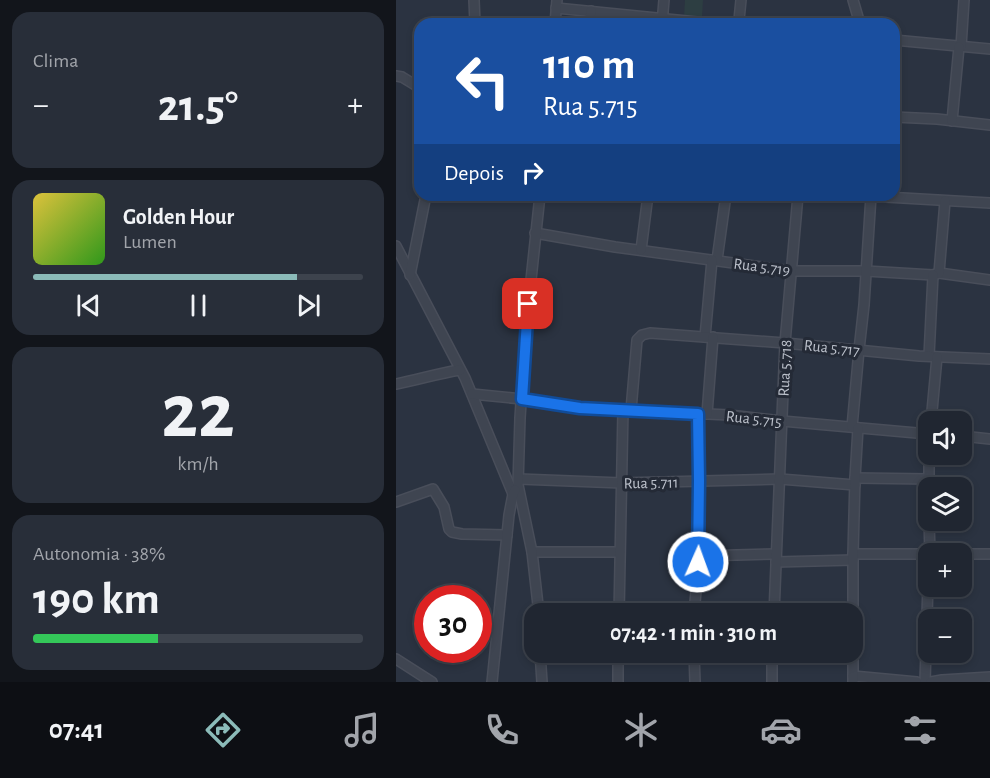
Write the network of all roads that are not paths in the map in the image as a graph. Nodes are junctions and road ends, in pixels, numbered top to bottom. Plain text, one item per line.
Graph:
1 (474, 0) edge
2 (664, 0) edge
3 (741, 0) edge
4 (853, 0) edge
5 (964, 0) edge
6 (557, 4) edge
7 (591, 11) junction
8 (475, 18) edge
9 (590, 18) edge
10 (641, 18) edge
11 (662, 18) edge
12 (739, 18) edge
13 (858, 18) edge
14 (900, 41) edge
15 (960, 47) junction
16 (990, 49) edge
17 (396, 76) edge
18 (414, 84) edge
19 (900, 117) edge
20 (952, 121) junction
21 (990, 124) edge
22 (900, 198) edge
23 (425, 201) edge
24 (539, 201) edge
25 (647, 201) edge
26 (725, 201) edge
27 (798, 201) edge
28 (871, 201) edge
29 (945, 201) junction
30 (990, 203) edge
31 (535, 233) junction
32 (396, 246) edge
33 (641, 250) junction
34 (715, 260) junction
35 (399, 263) edge
36 (792, 271) junction
37 (866, 271) junction
38 (936, 274) junction
39 (410, 275) junction
40 (990, 280) edge
41 (709, 337) junction
42 (785, 343) junction
43 (859, 350) junction
44 (933, 356) junction
45 (990, 358) edge
46 (460, 370) junction
47 (396, 384) edge
48 (472, 394) junction
49 (522, 399) junction
50 (627, 410) junction
51 (931, 411) edge
52 (702, 414) junction
53 (782, 422) junction
54 (855, 428) junction
55 (918, 433) edge
56 (972, 437) edge
57 (990, 439) edge
58 (780, 479) junction
59 (699, 481) junction
60 (855, 481) junction
61 (518, 482) junction
62 (622, 483) junction
63 (918, 483) edge
64 (513, 494) junction
65 (396, 502) edge
66 (507, 535) junction
67 (532, 552) junction
68 (620, 552) junction
69 (918, 554) edge
70 (972, 554) edge
71 (990, 554) edge
72 (699, 556) junction
73 (853, 557) junction
74 (776, 558) junction
75 (928, 597) edge
76 (538, 603) edge
77 (619, 603) edge
78 (695, 603) edge
79 (774, 603) edge
80 (853, 603) edge
81 (396, 659) edge
82 (541, 663) edge
83 (618, 663) edge
84 (694, 663) edge
85 (772, 663) edge
86 (853, 663) edge
87 (990, 677) edge
88 (853, 679) edge
89 (429, 681) edge
90 (492, 682) edge
91 (542, 682) edge
92 (618, 682) edge
93 (695, 682) edge
94 (772, 682) edge
95 (917, 682) edge
96 (925, 682) edge
97 (933, 682) edge

1 - 8 street
2 - 11 street
3 - 12 street
4 - 13 street
5 - 15 street
6 - 7 street
7 - 9 street
7 - 10 street
14 - 15 street
15 - 16 street
15 - 20 street
17 - 18 street
19 - 20 street
20 - 21 street
22 - 29 street
23 - 39 street
24 - 31 street
25 - 33 street
26 - 34 street
27 - 36 street, Rua 5.718
28 - 37 street
29 - 30 street
29 - 38 street
31 - 33 street, Rua 5.719
31 - 49 street
32 - 35 street
33 - 34 street, Rua 5.719
34 - 36 street, Rua 5.719
34 - 41 street
35 - 39 street
36 - 37 street, Rua 5.719
36 - 42 street, Rua 5.718
37 - 38 street, Rua 5.719
37 - 43 street
38 - 40 street, Rua 5.719
38 - 44 street
39 - 46 street
41 - 42 street, Rua 5.717
41 - 50 street, Rua 5.717
41 - 52 street
42 - 43 street, Rua 5.717
42 - 53 street, Rua 5.718
43 - 44 street, Rua 5.717
43 - 54 street
44 - 45 street, Rua 5.717
44 - 51 street
46 - 47 street
46 - 48 street
48 - 49 street, Rua 5.715
48 - 64 street
49 - 50 street, Rua 5.715
49 - 61 street
50 - 52 street, Rua 5.715
50 - 62 street
52 - 53 street, Rua 5.715
52 - 59 street
53 - 54 street, Rua 5.715
53 - 58 street, Rua 5.718
54 - 55 street, Rua 5.715
54 - 60 street
56 - 57 street
58 - 59 street, Rua 5.711
58 - 60 street, Rua 5.711
58 - 74 street, Rua 5.718
59 - 62 street, Rua 5.711
59 - 72 street
60 - 63 street, Rua 5.711
60 - 73 street
61 - 62 street, Rua 5.711
61 - 64 street
61 - 67 street
62 - 68 street
64 - 66 street
65 - 66 street
66 - 90 street
67 - 68 street
67 - 76 street
68 - 77 street
69 - 73 street
70 - 71 street
72 - 74 street
72 - 78 street
73 - 74 street
73 - 80 street
74 - 79 street, Rua 5.718
75 - 96 street
81 - 89 street
82 - 91 street
83 - 92 street
84 - 93 street
85 - 94 street
86 - 88 street
87 - 97 street
88 - 95 street

